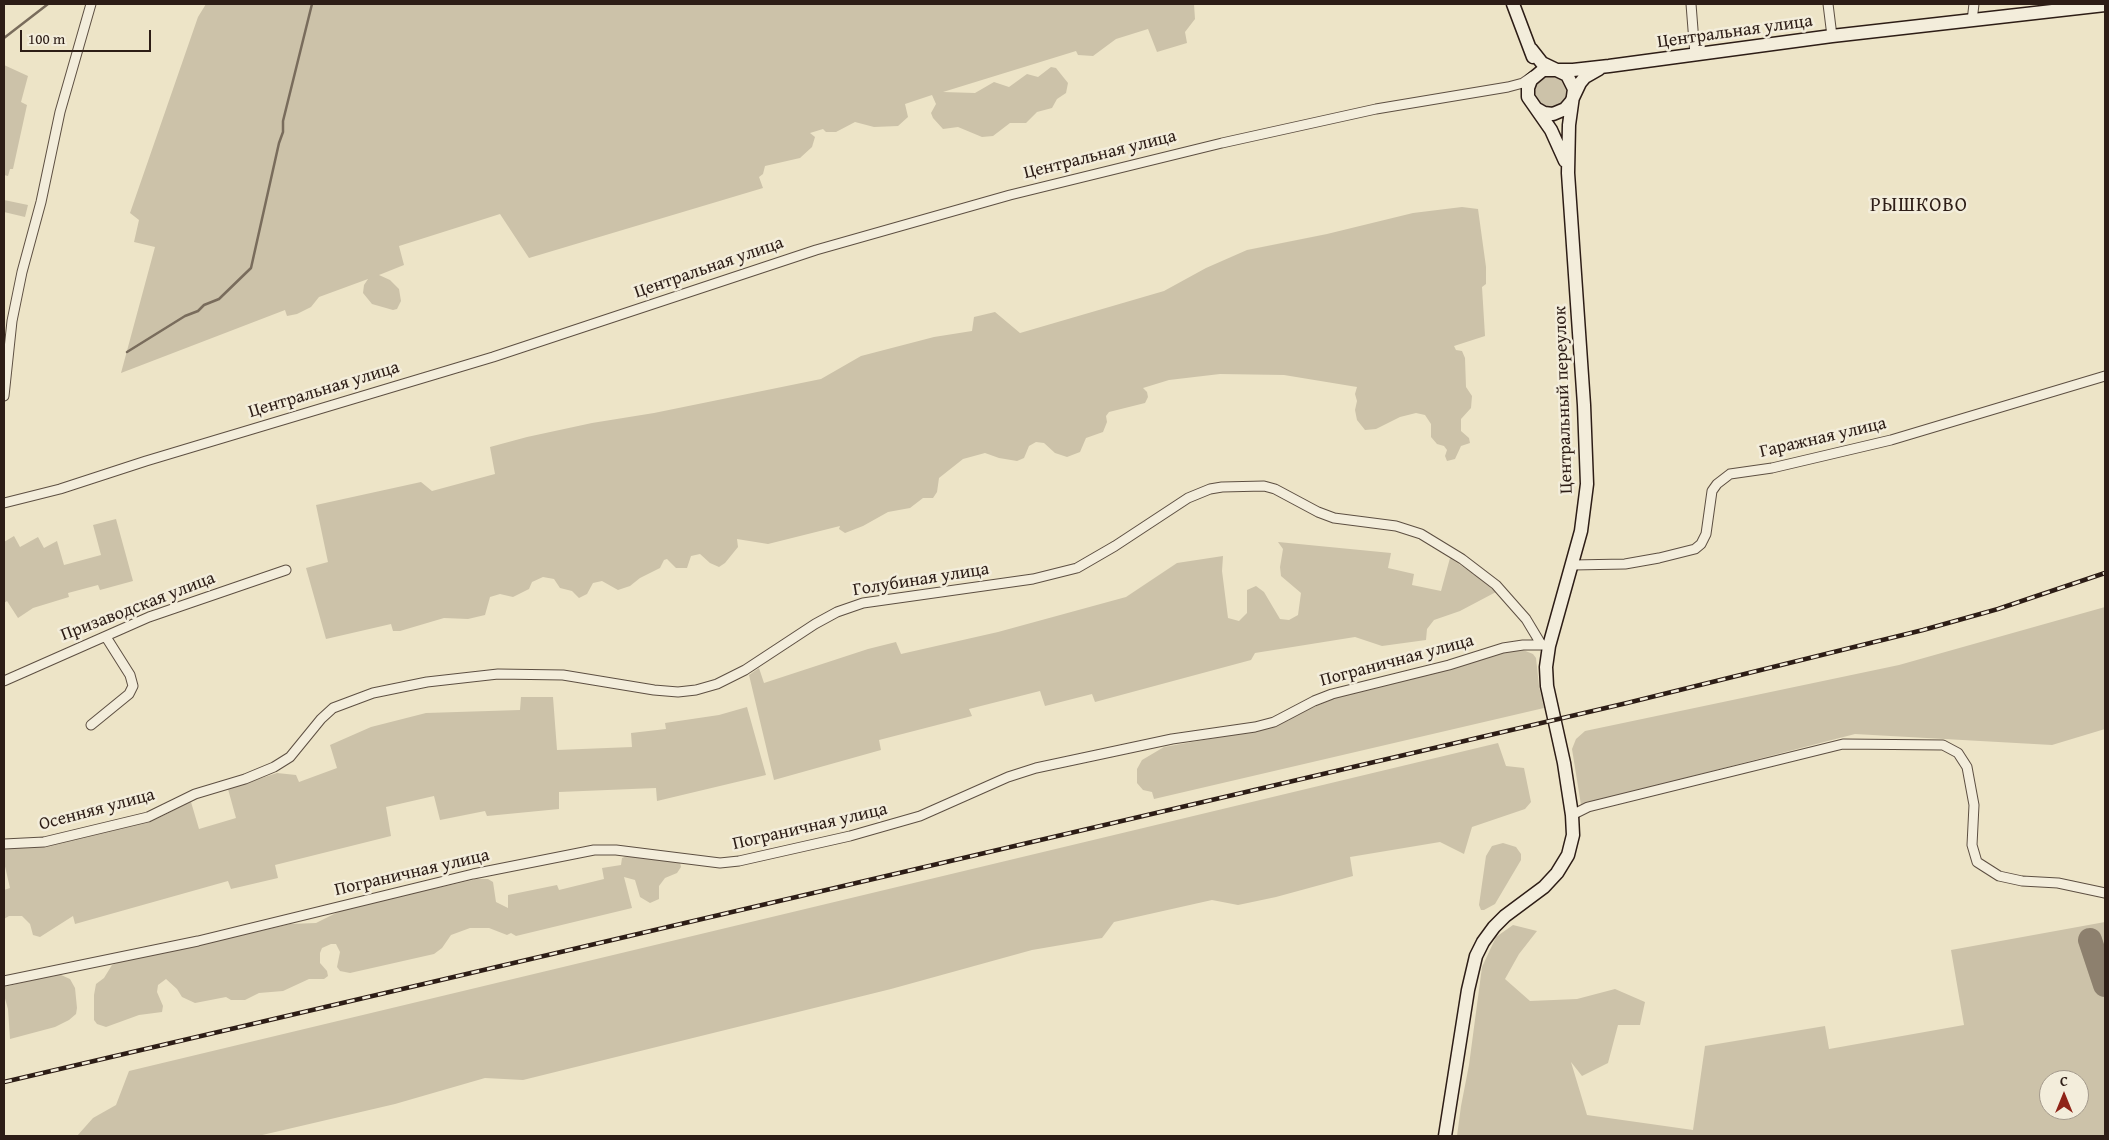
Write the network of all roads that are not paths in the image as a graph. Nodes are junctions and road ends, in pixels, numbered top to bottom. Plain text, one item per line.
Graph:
1 (91, 4) edge
2 (1513, 4) edge
3 (1691, 4) edge
4 (1828, 4) edge
5 (1974, 4) edge
6 (2105, 5) edge
7 (1972, 21) junction
8 (1832, 36) junction
9 (1531, 48) junction
10 (1695, 55) junction
11 (1608, 66) junction
12 (1559, 70) junction
13 (1533, 76) junction
14 (1508, 87) junction
15 (1528, 97) junction
16 (1573, 98) junction
17 (1536, 109) junction
18 (1568, 173) junction
19 (2105, 376) edge
20 (4, 396) edge
21 (4, 503) edge
22 (1573, 565) junction
23 (286, 570) dead end
24 (106, 637) junction
25 (1545, 645) junction
26 (4, 681) edge
27 (91, 725) dead end
28 (195, 794) joint
29 (1572, 815) junction
30 (4, 844) edge
31 (2105, 892) edge
32 (4, 981) edge
33 (1445, 1136) edge

1 - 20 street
2 - 9 main road
3 - 10 street
4 - 8 street
5 - 7 street
6 - 7 main road, Центральная улица
7 - 8 main road, Центральная улица
8 - 10 main road, Центральная улица
9 - 12 main road
9 - 13 main road
10 - 11 main road, Центральная улица
11 - 12 main road
11 - 16 main road
12 - 13 main road
12 - 16 main road
13 - 14 street, Центральная улица
13 - 15 main road
14 - 15 street
14 - 21 street, Центральная улица
15 - 17 main road
16 - 17 main road
16 - 18 main road
17 - 18 main road
18 - 22 main road, Центральный переулок
19 - 22 street, Гаражная улица
22 - 25 main road, Центральный переулок
23 - 24 street, Призаводская улица
24 - 26 street, Призаводская улица
24 - 27 street
25 - 28 street, Голубиная улица
25 - 29 main road, Центральный переулок
25 - 32 street, Пограничная улица
28 - 30 street, Осенняя улица
29 - 31 street
29 - 33 main road, Центральный переулок

